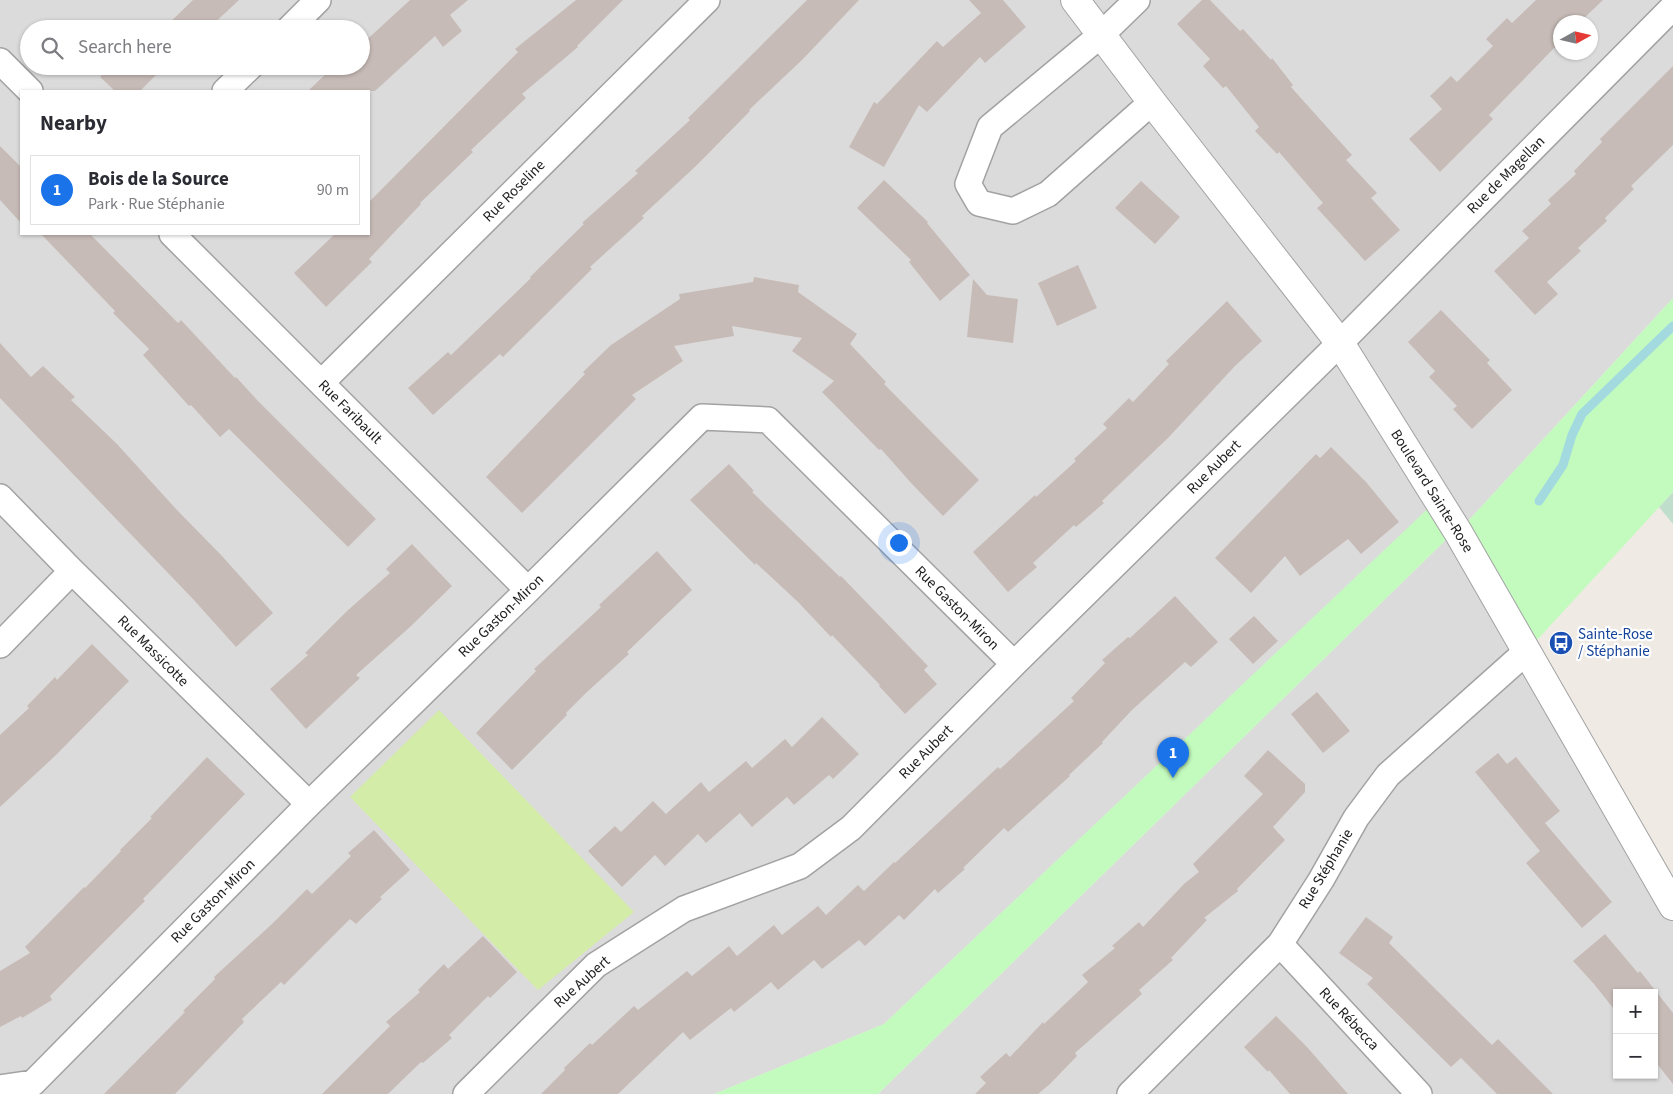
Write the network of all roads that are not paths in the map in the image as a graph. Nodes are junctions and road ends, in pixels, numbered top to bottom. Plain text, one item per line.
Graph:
1 (318, 0) edge
2 (707, 0) edge
3 (1075, 0) edge
4 (1137, 0) edge
5 (1673, 7) edge
6 (298, 20) edge
7 (1102, 34) junction
8 (0, 61) edge
9 (241, 75) edge
10 (29, 90) edge
11 (226, 90) edge
12 (1152, 102) junction
13 (173, 235) edge
14 (1340, 343) junction
15 (321, 383) junction
16 (0, 497) edge
17 (72, 571) junction
18 (528, 590) junction
19 (0, 645) edge
20 (1528, 651) junction
21 (1014, 664) junction
22 (309, 804) junction
23 (1673, 906) edge
24 (1280, 944) junction
25 (0, 1088) edge
26 (466, 1094) edge
27 (1130, 1094) edge
28 (1419, 1094) edge

1 - 6 street
2 - 15 street, Rue Roseline
3 - 7 street, Boulevard Sainte-Rose
4 - 7 street
5 - 14 street, Rue de Magellan
7 - 12 street, Boulevard Sainte-Rose
7 - 12 street
8 - 10 street
9 - 11 street
12 - 14 street, Boulevard Sainte-Rose
13 - 15 street, Rue Faribault
14 - 20 street, Boulevard Sainte-Rose
14 - 21 street, Rue Aubert
15 - 18 street, Rue Faribault
16 - 17 street, Rue Massicotte
17 - 19 street
17 - 22 street, Rue Massicotte
18 - 21 street, Rue Gaston-Miron
18 - 22 street, Rue Gaston-Miron
20 - 23 street, Boulevard Sainte-Rose
20 - 24 street, Rue Stéphanie
21 - 26 street, Rue Aubert
22 - 25 street, Rue Gaston-Miron
24 - 27 street, Rue Stéphanie
24 - 28 street, Rue Rébecca

